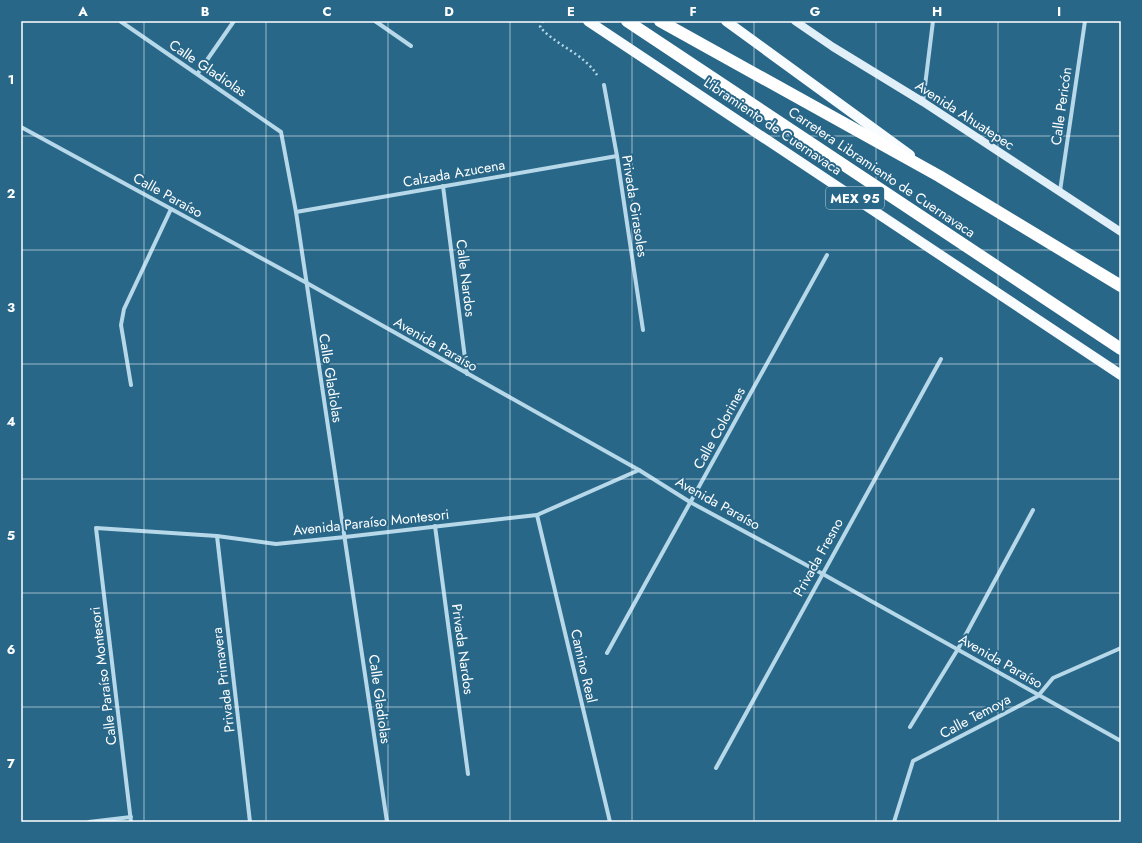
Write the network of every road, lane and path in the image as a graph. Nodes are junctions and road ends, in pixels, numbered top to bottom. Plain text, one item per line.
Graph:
1 (120, 21) edge
2 (234, 21) edge
3 (375, 21) edge
4 (543, 21) edge
5 (588, 21) edge
6 (628, 21) edge
7 (660, 21) edge
8 (726, 21) edge
9 (795, 21) edge
10 (933, 21) edge
11 (1085, 21) edge
12 (411, 46) dead end
13 (198, 73) junction
14 (604, 86) joint
15 (923, 102) junction
16 (21, 127) edge
17 (617, 156) junction
18 (939, 176) junction
19 (443, 186) junction
20 (1060, 194) junction
21 (171, 209) junction
22 (296, 212) junction
23 (1121, 232) edge
24 (827, 256) dead end
25 (305, 282) junction
26 (1121, 286) edge
27 (643, 330) dead end
28 (1121, 349) edge
29 (941, 359) dead end
30 (467, 374) junction
31 (1121, 374) edge
32 (131, 385) dead end
33 (639, 470) junction
34 (690, 502) junction
35 (1033, 510) dead end
36 (537, 515) junction
37 (435, 526) junction
38 (96, 528) joint
39 (217, 536) junction
40 (345, 537) junction
41 (822, 573) junction
42 (1121, 648) edge
43 (958, 649) junction
44 (608, 653) dead end
45 (1038, 696) junction
46 (910, 727) dead end
47 (1121, 741) edge
48 (716, 768) dead end
49 (468, 774) dead end
50 (131, 820) edge
51 (89, 822) edge
52 (250, 822) edge
53 (387, 822) edge
54 (610, 822) edge
55 (894, 822) edge

1 - 13 street, Calle Gladiolas
2 - 13 street
3 - 12 street
4 - 14 path
5 - 31 main road, Libramiento de Cuernavaca / MEX 95
6 - 28 highway, Carretera Libramiento de Cuernavaca / MEX 95
7 - 18 highway, Carretera Libramiento de Cuernavaca
8 - 18 main road
9 - 15 street, Avenida Ahuatepec
10 - 15 street
11 - 20 street, Calle Pericón
13 - 22 street, Calle Gladiolas
14 - 17 street, Privada Girasoles
15 - 20 street, Avenida Ahuatepec
16 - 21 street, Calle Paraíso
17 - 19 street, Calzada Azucena
17 - 27 street, Privada Girasoles
18 - 26 highway, Carretera Libramiento de Cuernavaca
19 - 22 street, Calzada Azucena
19 - 30 street, Calle Nardos
20 - 23 street, Avenida Ahuatepec
21 - 25 street, Calle Paraíso
21 - 32 street
22 - 25 street, Calle Gladiolas
24 - 34 street, Calle Colorines
25 - 30 street, Avenida Paraíso
25 - 40 street, Calle Gladiolas
29 - 41 street, Privada Fresno
30 - 33 street, Avenida Paraíso
33 - 34 street, Avenida Paraíso
33 - 36 street, Avenida Paraíso Montesori
34 - 41 street, Avenida Paraíso
34 - 44 street, Calle Colorines
35 - 43 street
36 - 37 street, Avenida Paraíso Montesori
36 - 54 street, Camino Real
37 - 40 street, Avenida Paraíso Montesori
37 - 49 street, Privada Nardos
38 - 39 street, Avenida Paraíso Montesori
38 - 50 street, Calle Paraíso Montesori
39 - 40 street, Avenida Paraíso Montesori
39 - 52 street, Privada Primavera
40 - 53 street, Calle Gladiolas
41 - 43 street, Avenida Paraíso
41 - 48 street, Privada Fresno
42 - 45 street, Calle Temoya
43 - 45 street, Avenida Paraíso
43 - 46 street
45 - 47 street, Avenida Paraíso
45 - 55 street, Calle Temoya
50 - 51 street

